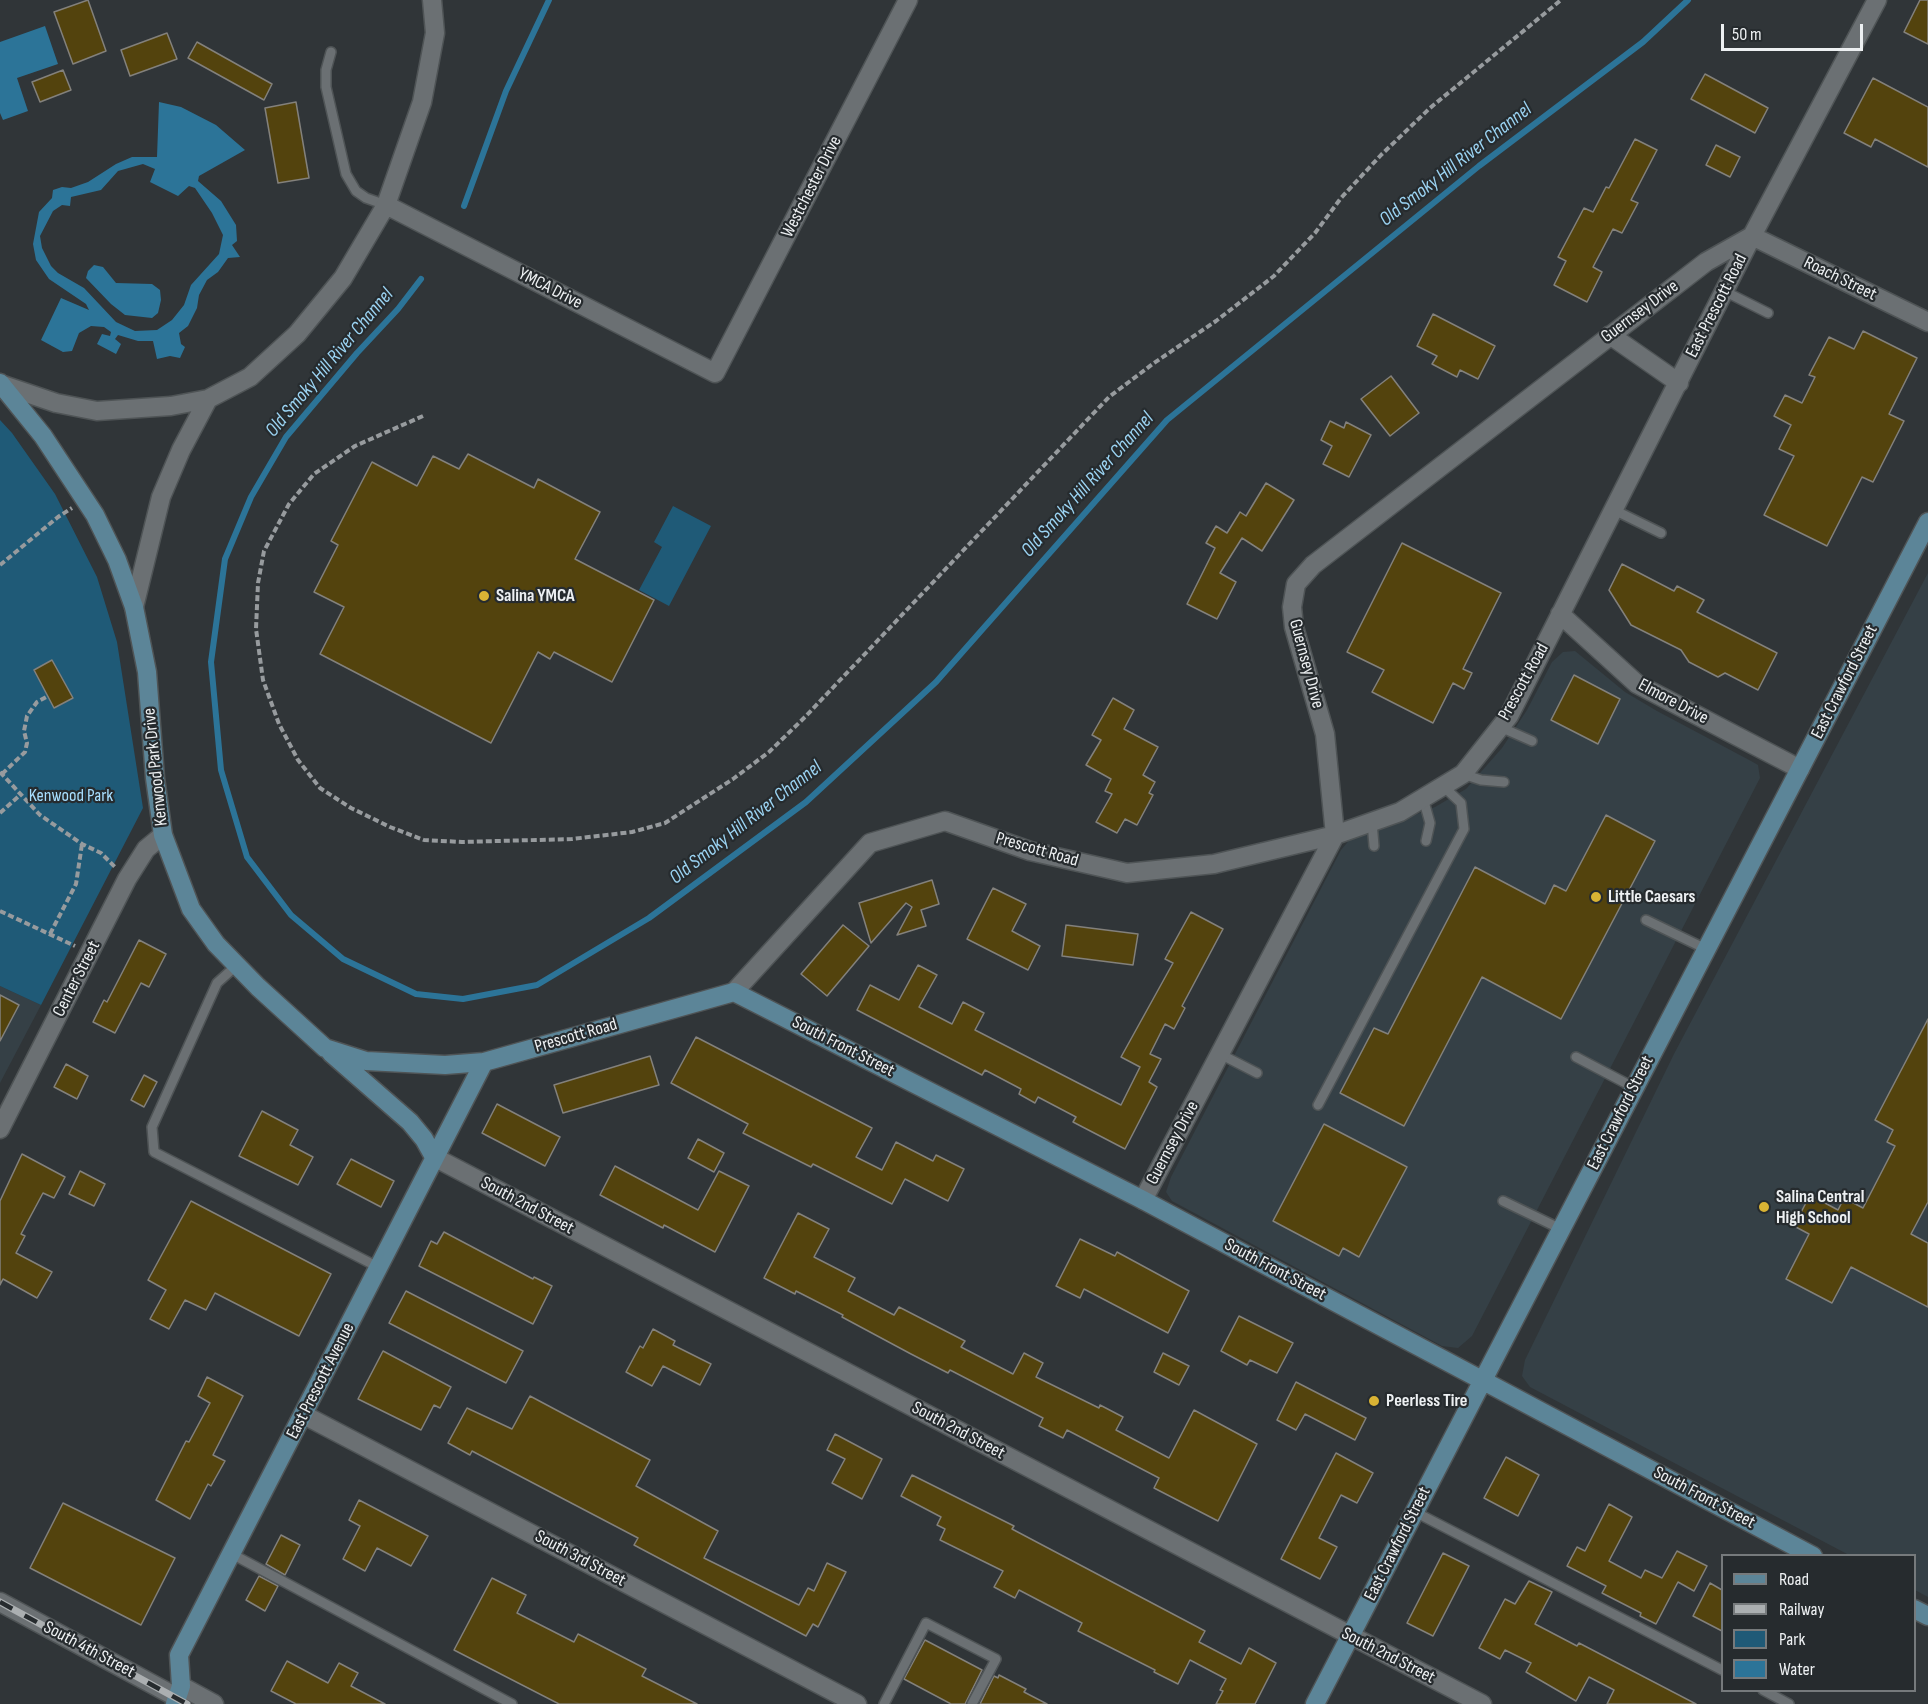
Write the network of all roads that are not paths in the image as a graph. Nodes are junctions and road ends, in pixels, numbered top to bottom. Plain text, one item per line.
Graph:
1 (432, 0) edge
2 (908, 0) edge
3 (1877, 0) edge
4 (331, 52) dead end
5 (386, 205) junction
6 (1752, 236) junction
7 (1724, 291) junction
8 (1768, 313) dead end
9 (1928, 322) edge
10 (1610, 335) junction
11 (714, 373) joint
12 (1679, 383) junction
13 (2, 384) edge
14 (208, 399) junction
15 (1614, 510) junction
16 (1928, 522) edge
17 (1661, 533) dead end
18 (134, 607) junction
19 (1560, 614) junction
20 (1500, 727) junction
21 (1532, 741) dead end
22 (1800, 769) junction
23 (1462, 774) junction
24 (1504, 782) dead end
25 (1443, 786) junction
26 (1423, 798) junction
27 (1372, 822) junction
28 (163, 835) junction
29 (1335, 835) junction
30 (1426, 841) dead end
31 (1374, 846) dead end
32 (1646, 920) dead end
33 (1706, 949) junction
34 (237, 966) junction
35 (734, 992) junction
36 (325, 1048) junction
37 (1220, 1054) junction
38 (1576, 1056) dead end
39 (484, 1062) junction
40 (1257, 1073) dead end
41 (1635, 1088) junction
42 (1318, 1105) dead end
43 (0, 1128) edge
44 (434, 1157) junction
45 (1143, 1200) junction
46 (1503, 1201) dead end
47 (1561, 1229) junction
48 (378, 1267) junction
49 (1482, 1381) junction
50 (304, 1415) junction
51 (1414, 1512) junction
52 (232, 1554) junction
53 (1809, 1554) edge
54 (0, 1602) edge
55 (1350, 1636) junction
56 (1721, 1669) edge
57 (1767, 1692) edge
58 (178, 1696) edge
59 (214, 1704) edge
60 (512, 1704) edge
61 (857, 1704) edge
62 (884, 1704) edge
63 (972, 1704) edge
64 (1315, 1704) edge
65 (1482, 1704) edge
66 (1789, 1704) edge

1 - 5 street
2 - 11 street, Westchester Drive
3 - 6 street, East Prescott Road
4 - 5 lane
5 - 11 street, YMCA Drive
5 - 14 street
6 - 7 street, East Prescott Road
6 - 9 street, Roach Street
6 - 10 street, Guernsey Drive
7 - 8 lane
7 - 12 street, East Prescott Road
10 - 12 street
10 - 29 street, Guernsey Drive
12 - 15 street, East Prescott Road
13 - 14 street
13 - 18 street, Kenwood Park Drive
14 - 18 street
15 - 17 lane
15 - 19 street, East Prescott Road
16 - 22 street, East Crawford Street
18 - 28 street, Kenwood Park Drive
19 - 20 street, Prescott Road
19 - 22 street, Elmore Drive
20 - 21 lane
20 - 23 street, Prescott Road
22 - 33 street, East Crawford Street
23 - 24 lane
23 - 25 street, Prescott Road
25 - 26 street, Prescott Road
25 - 42 lane
26 - 27 street, Prescott Road
26 - 30 lane
27 - 29 street, Prescott Road
27 - 31 lane
28 - 34 street, Kenwood Park Drive
28 - 43 street, Center Street
29 - 35 street, Prescott Road
29 - 37 street, Guernsey Drive
32 - 33 lane
33 - 41 street, East Crawford Street
34 - 36 street, Kenwood Park Drive
34 - 48 lane
35 - 39 street, Prescott Road
35 - 45 street, South Front Street
36 - 39 street, Kenwood Park Drive
36 - 44 street, Kenwood Park Drive
37 - 40 lane
37 - 45 street, Guernsey Drive
38 - 41 lane
39 - 44 street, East Prescott Avenue
41 - 47 street, East Crawford Street
44 - 48 street, East Prescott Avenue
44 - 55 street, South 2nd Street
45 - 49 street, South Front Street
46 - 47 lane
47 - 49 street, East Crawford Street
48 - 50 street, East Prescott Avenue
49 - 51 street, East Crawford Street
49 - 53 street, South Front Street
50 - 52 street, East Prescott Avenue
50 - 61 street, South 3rd Street
51 - 55 street, East Crawford Street
51 - 56 lane
52 - 58 street, East Prescott Avenue
52 - 60 lane
54 - 58 street, South 4th Street
55 - 64 street, East Crawford Street
55 - 65 street, South 2nd Street
57 - 66 lane
58 - 59 street, South 4th Street
62 - 63 lane

